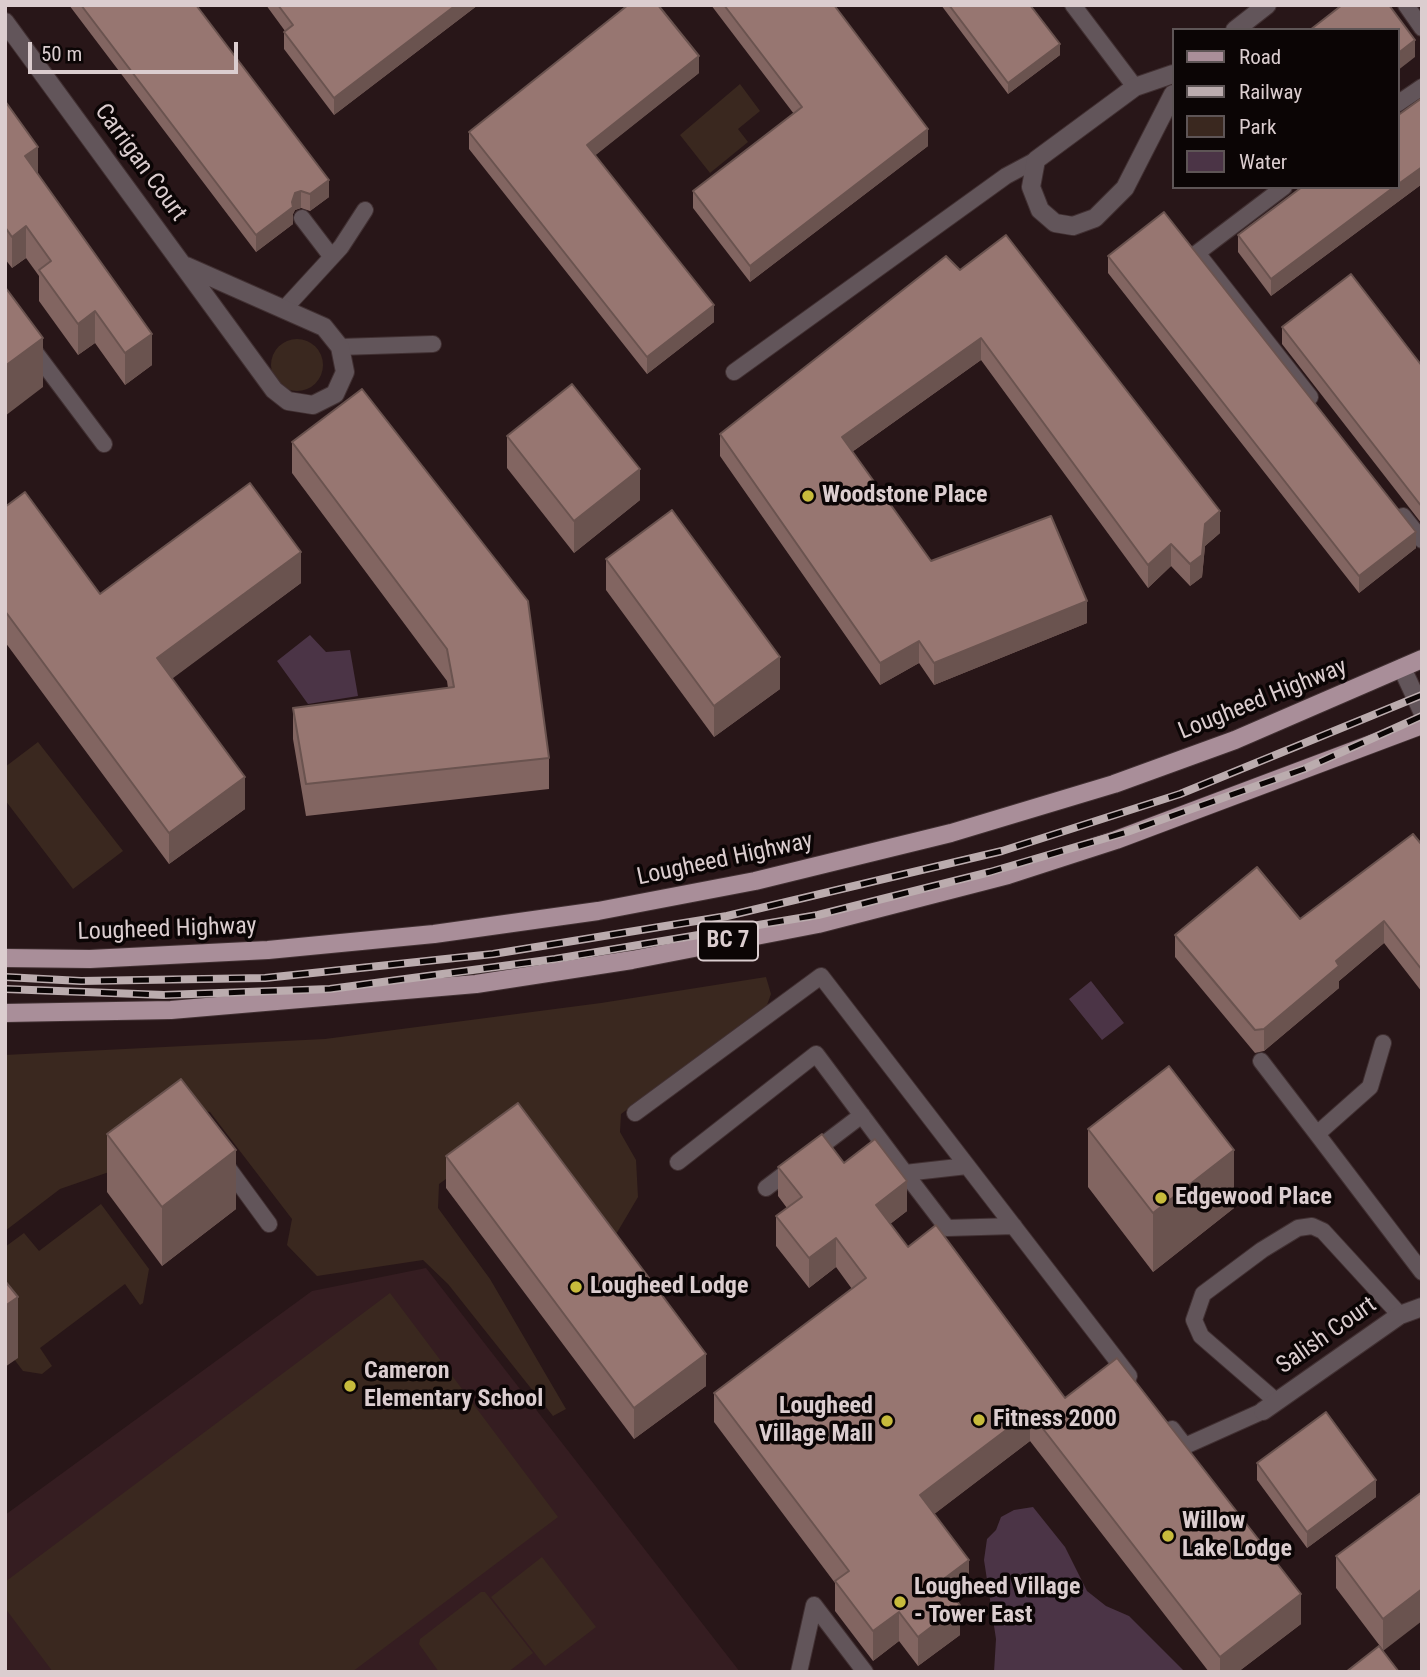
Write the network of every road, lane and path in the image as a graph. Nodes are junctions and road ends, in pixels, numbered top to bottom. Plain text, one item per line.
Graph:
1 (1073, 5) edge
2 (1267, 5) edge
3 (1406, 5) edge
4 (5, 22) edge
5 (1238, 28) edge
6 (1422, 28) edge
7 (1172, 74) edge
8 (1422, 86) edge
9 (1135, 88) junction
10 (1172, 96) edge
11 (1399, 103) edge
12 (1036, 160) junction
13 (1281, 189) edge
14 (365, 210) dead end
15 (302, 218) dead end
16 (331, 256) junction
17 (186, 266) junction
18 (285, 308) junction
19 (22, 336) edge
20 (433, 344) dead end
21 (340, 347) junction
22 (734, 372) dead end
23 (1322, 412) edge
24 (104, 444) dead end
25 (1388, 498) edge
26 (1422, 540) edge
27 (1422, 659) edge
28 (1402, 668) junction
29 (1422, 711) edge
30 (1422, 725) edge
31 (5, 958) edge
32 (5, 1013) edge
33 (1383, 1043) dead end
34 (1261, 1061) dead end
35 (635, 1113) dead end
36 (862, 1115) junction
37 (1317, 1134) junction
38 (215, 1149) edge
39 (678, 1162) dead end
40 (967, 1166) junction
41 (905, 1173) junction
42 (766, 1188) dead end
43 (269, 1224) dead end
44 (1014, 1226) junction
45 (1422, 1272) edge
46 (1422, 1307) edge
47 (1400, 1315) junction
48 (1142, 1391) edge
49 (1269, 1406) junction
50 (1159, 1413) edge
51 (799, 1672) edge
52 (865, 1672) edge

1 - 9 lane
2 - 5 street
3 - 6 lane
4 - 17 street, Carrigan Court
7 - 9 street
8 - 11 lane
9 - 12 street
10 - 12 street
12 - 22 lane
13 - 23 lane
14 - 16 lane
15 - 16 lane
16 - 18 lane
17 - 18 street
17 - 21 street, Carrigan Court
18 - 21 street
19 - 24 lane
20 - 21 lane
25 - 26 lane
27 - 28 main road, Lougheed Highway / BC 7
28 - 29 street
28 - 31 main road, Lougheed Highway / BC 7
30 - 32 main road, BC 7
33 - 37 lane
34 - 37 lane
35 - 40 lane
36 - 39 lane
36 - 41 lane
36 - 42 lane
37 - 45 lane
38 - 43 lane
40 - 41 lane
40 - 44 lane
41 - 44 lane
44 - 48 lane
46 - 47 street, Salish Court
47 - 49 street, Salish Court
47 - 49 lane
49 - 50 lane
51 - 52 lane

